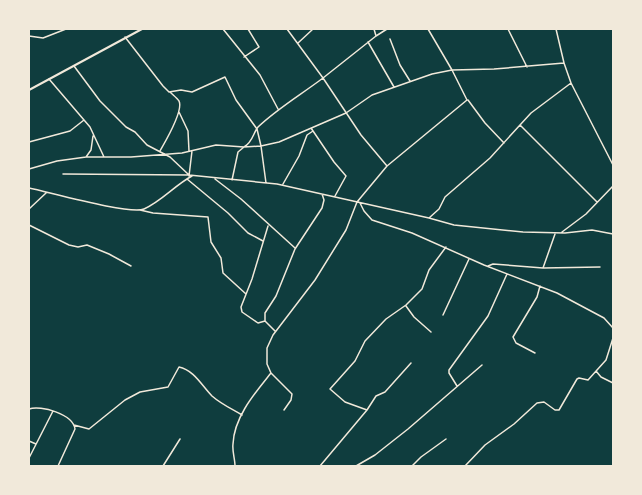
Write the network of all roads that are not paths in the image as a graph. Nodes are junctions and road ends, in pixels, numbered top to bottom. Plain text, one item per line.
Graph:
1 (66, 29) edge
2 (132, 29) edge
3 (142, 29) edge
4 (223, 29) edge
5 (248, 29) edge
6 (287, 29) edge
7 (313, 29) edge
8 (374, 29) edge
9 (387, 29) edge
10 (428, 29) edge
11 (508, 29) edge
12 (556, 29) edge
13 (134, 33) junction
14 (29, 36) edge
15 (376, 36) junction
16 (125, 37) junction
17 (390, 39) dead end
18 (368, 42) junction
19 (298, 43) junction
20 (244, 58) junction
21 (564, 63) junction
22 (74, 66) junction
23 (527, 67) junction
24 (452, 70) junction
25 (323, 78) junction
26 (49, 80) junction
27 (410, 81) junction
28 (571, 83) junction
29 (394, 87) junction
30 (29, 90) edge
31 (169, 92) junction
32 (467, 100) junction
33 (279, 110) junction
34 (179, 112) junction
35 (346, 112) junction
36 (84, 120) junction
37 (520, 125) junction
38 (311, 128) junction
39 (257, 129) junction
40 (313, 131) junction
41 (93, 134) junction
42 (29, 142) edge
43 (504, 143) junction
44 (261, 146) junction
45 (244, 147) junction
46 (160, 151) junction
47 (189, 151) junction
48 (192, 151) junction
49 (167, 154) junction
50 (86, 157) junction
51 (104, 157) junction
52 (613, 165) edge
53 (387, 166) junction
54 (29, 169) edge
55 (63, 174) dead end
56 (189, 176) junction
57 (214, 178) junction
58 (187, 179) junction
59 (232, 180) junction
60 (266, 183) junction
61 (282, 185) junction
62 (613, 186) edge
63 (29, 188) edge
64 (46, 193) junction
65 (322, 194) junction
66 (335, 196) junction
67 (357, 202) junction
68 (597, 202) junction
69 (360, 203) junction
70 (29, 209) edge
71 (140, 210) junction
72 (429, 218) junction
73 (29, 225) edge
74 (268, 226) junction
75 (562, 232) junction
76 (555, 233) junction
77 (613, 234) edge
78 (263, 241) junction
79 (446, 247) junction
80 (295, 249) junction
81 (469, 259) junction
82 (131, 266) dead end
83 (488, 266) junction
84 (543, 268) junction
85 (600, 268) dead end
86 (507, 274) junction
87 (540, 286) junction
88 (246, 294) junction
89 (406, 305) junction
90 (443, 315) dead end
91 (265, 321) junction
92 (613, 328) edge
93 (275, 331) junction
94 (430, 332) dead end
95 (613, 338) edge
96 (535, 353) dead end
97 (411, 363) dead end
98 (482, 365) dead end
99 (596, 371) junction
100 (271, 373) junction
101 (613, 383) edge
102 (457, 386) junction
103 (29, 409) edge
104 (284, 410) dead end
105 (367, 410) junction
106 (53, 411) junction
107 (242, 415) junction
108 (74, 425) junction
109 (180, 439) dead end
110 (446, 439) dead end
111 (29, 441) edge
112 (36, 444) junction
113 (29, 458) edge
114 (58, 466) edge
115 (163, 466) edge
116 (235, 466) edge
117 (320, 466) edge
118 (356, 466) edge
119 (412, 466) edge
120 (465, 466) edge

1 - 14 street
2 - 13 street
3 - 13 street
4 - 20 street
5 - 20 street
6 - 19 street
7 - 19 street
8 - 15 street
9 - 15 street
10 - 24 street
11 - 23 street
12 - 21 street
13 - 16 street
15 - 18 street
16 - 22 street
16 - 31 street
17 - 27 street
18 - 25 street
18 - 29 street
19 - 25 street
20 - 33 street
21 - 23 street
21 - 28 street
22 - 26 street
22 - 46 street
23 - 24 street
24 - 27 street
24 - 32 street
25 - 33 street
25 - 35 street
26 - 30 street
26 - 36 street
27 - 29 street
28 - 37 street
28 - 52 street
29 - 35 street
31 - 34 street
31 - 39 street
32 - 43 street
32 - 53 street
33 - 39 street
34 - 46 street
34 - 47 street
35 - 38 street
35 - 53 street
36 - 41 street
36 - 42 street
37 - 43 street
37 - 68 street
38 - 40 street
38 - 44 street
39 - 44 street
39 - 45 street
40 - 61 street
40 - 66 street
41 - 50 street
41 - 51 street
43 - 72 street
44 - 45 street
44 - 60 street
45 - 48 street
45 - 59 street
46 - 49 street
47 - 48 street
47 - 49 street
48 - 56 street
49 - 51 street
49 - 56 street
50 - 51 street
50 - 54 street
53 - 67 street
55 - 56 street
56 - 57 street
56 - 58 street
57 - 59 street
57 - 74 street
58 - 71 street
58 - 78 street
59 - 60 street
60 - 61 street
61 - 65 street
62 - 68 street
63 - 64 street
64 - 70 street
64 - 71 street
65 - 66 street
65 - 80 street
66 - 67 street
67 - 69 street
67 - 93 street
68 - 75 street
69 - 72 street
69 - 79 street
71 - 88 street
72 - 76 street
73 - 82 street
74 - 78 street
74 - 80 street
75 - 76 street
75 - 77 street
76 - 84 street
78 - 88 street
79 - 81 street
79 - 89 street
80 - 91 street
81 - 83 street
81 - 90 street
83 - 84 street
83 - 86 street
84 - 85 street
86 - 87 street
86 - 102 street
87 - 92 street
87 - 96 street
88 - 91 street
89 - 94 street
89 - 105 street
91 - 93 street
93 - 100 street
95 - 99 street
97 - 105 street
98 - 102 street
99 - 101 street
99 - 120 street
100 - 104 street
100 - 107 street
102 - 118 street
103 - 106 street
105 - 117 street
106 - 108 street
106 - 112 street
107 - 108 street
107 - 116 street
108 - 114 street
109 - 115 street
110 - 119 street
111 - 112 street
112 - 113 street

